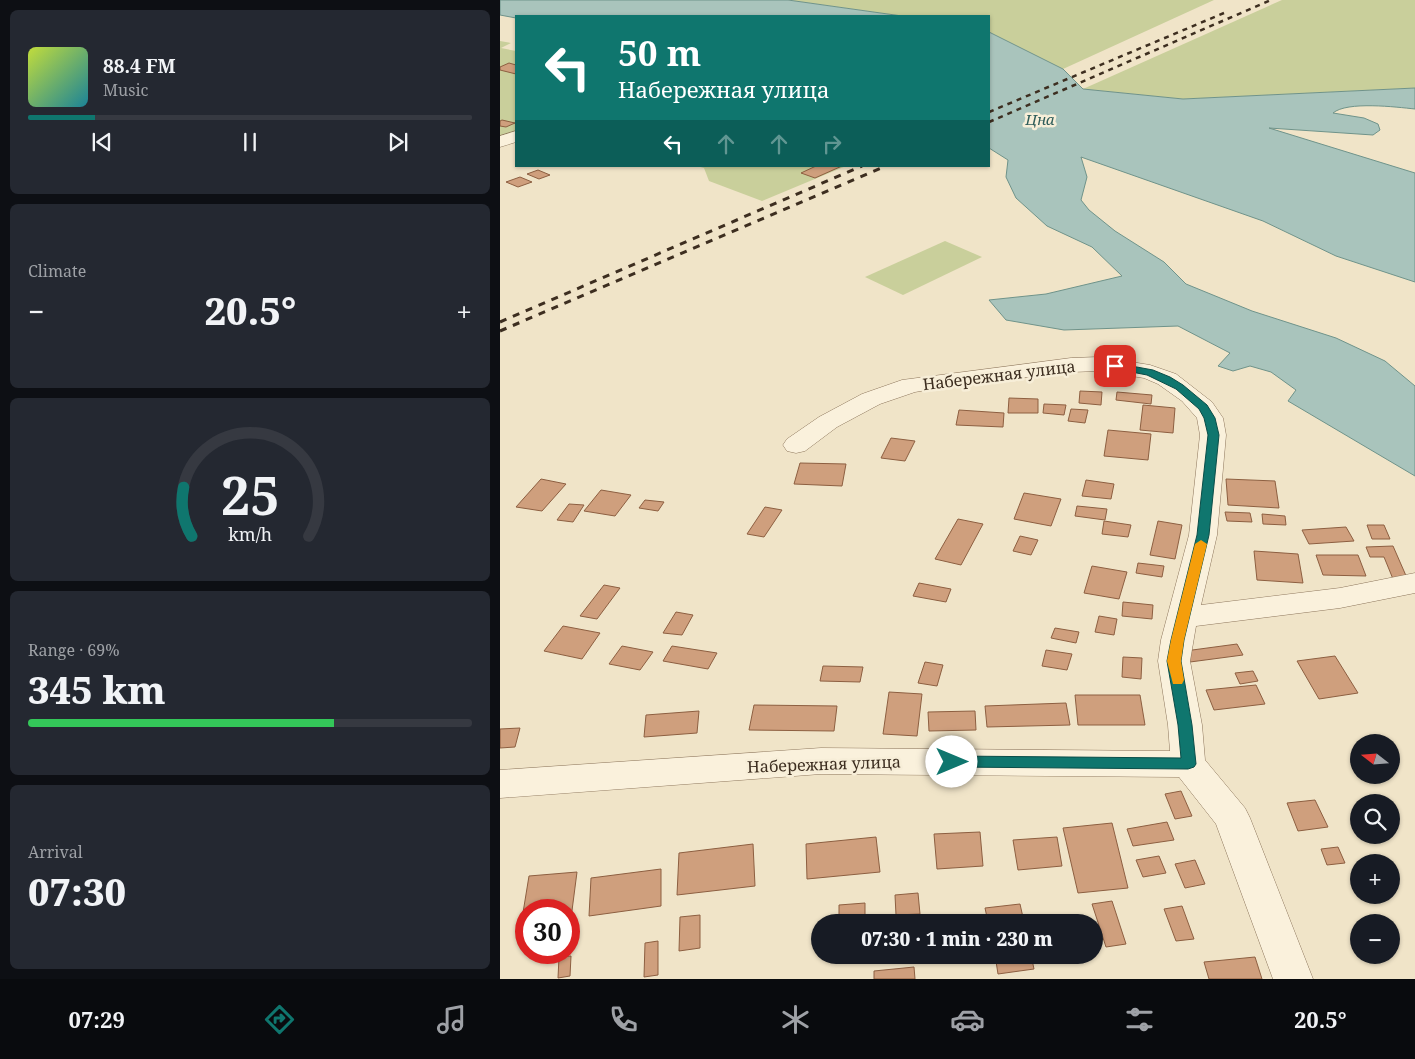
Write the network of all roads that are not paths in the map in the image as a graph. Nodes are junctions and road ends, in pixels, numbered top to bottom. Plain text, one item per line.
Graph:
1 (515, 136) edge
2 (500, 142) edge
3 (796, 445) dead end
4 (1415, 583) edge
5 (1183, 617) junction
6 (1188, 764) junction
7 (500, 784) edge
8 (1293, 979) edge

1 - 2 street
3 - 5 street, Набережная улица
4 - 5 street
5 - 6 street, Набережная улица
6 - 7 street, Набережная улица
6 - 8 street

